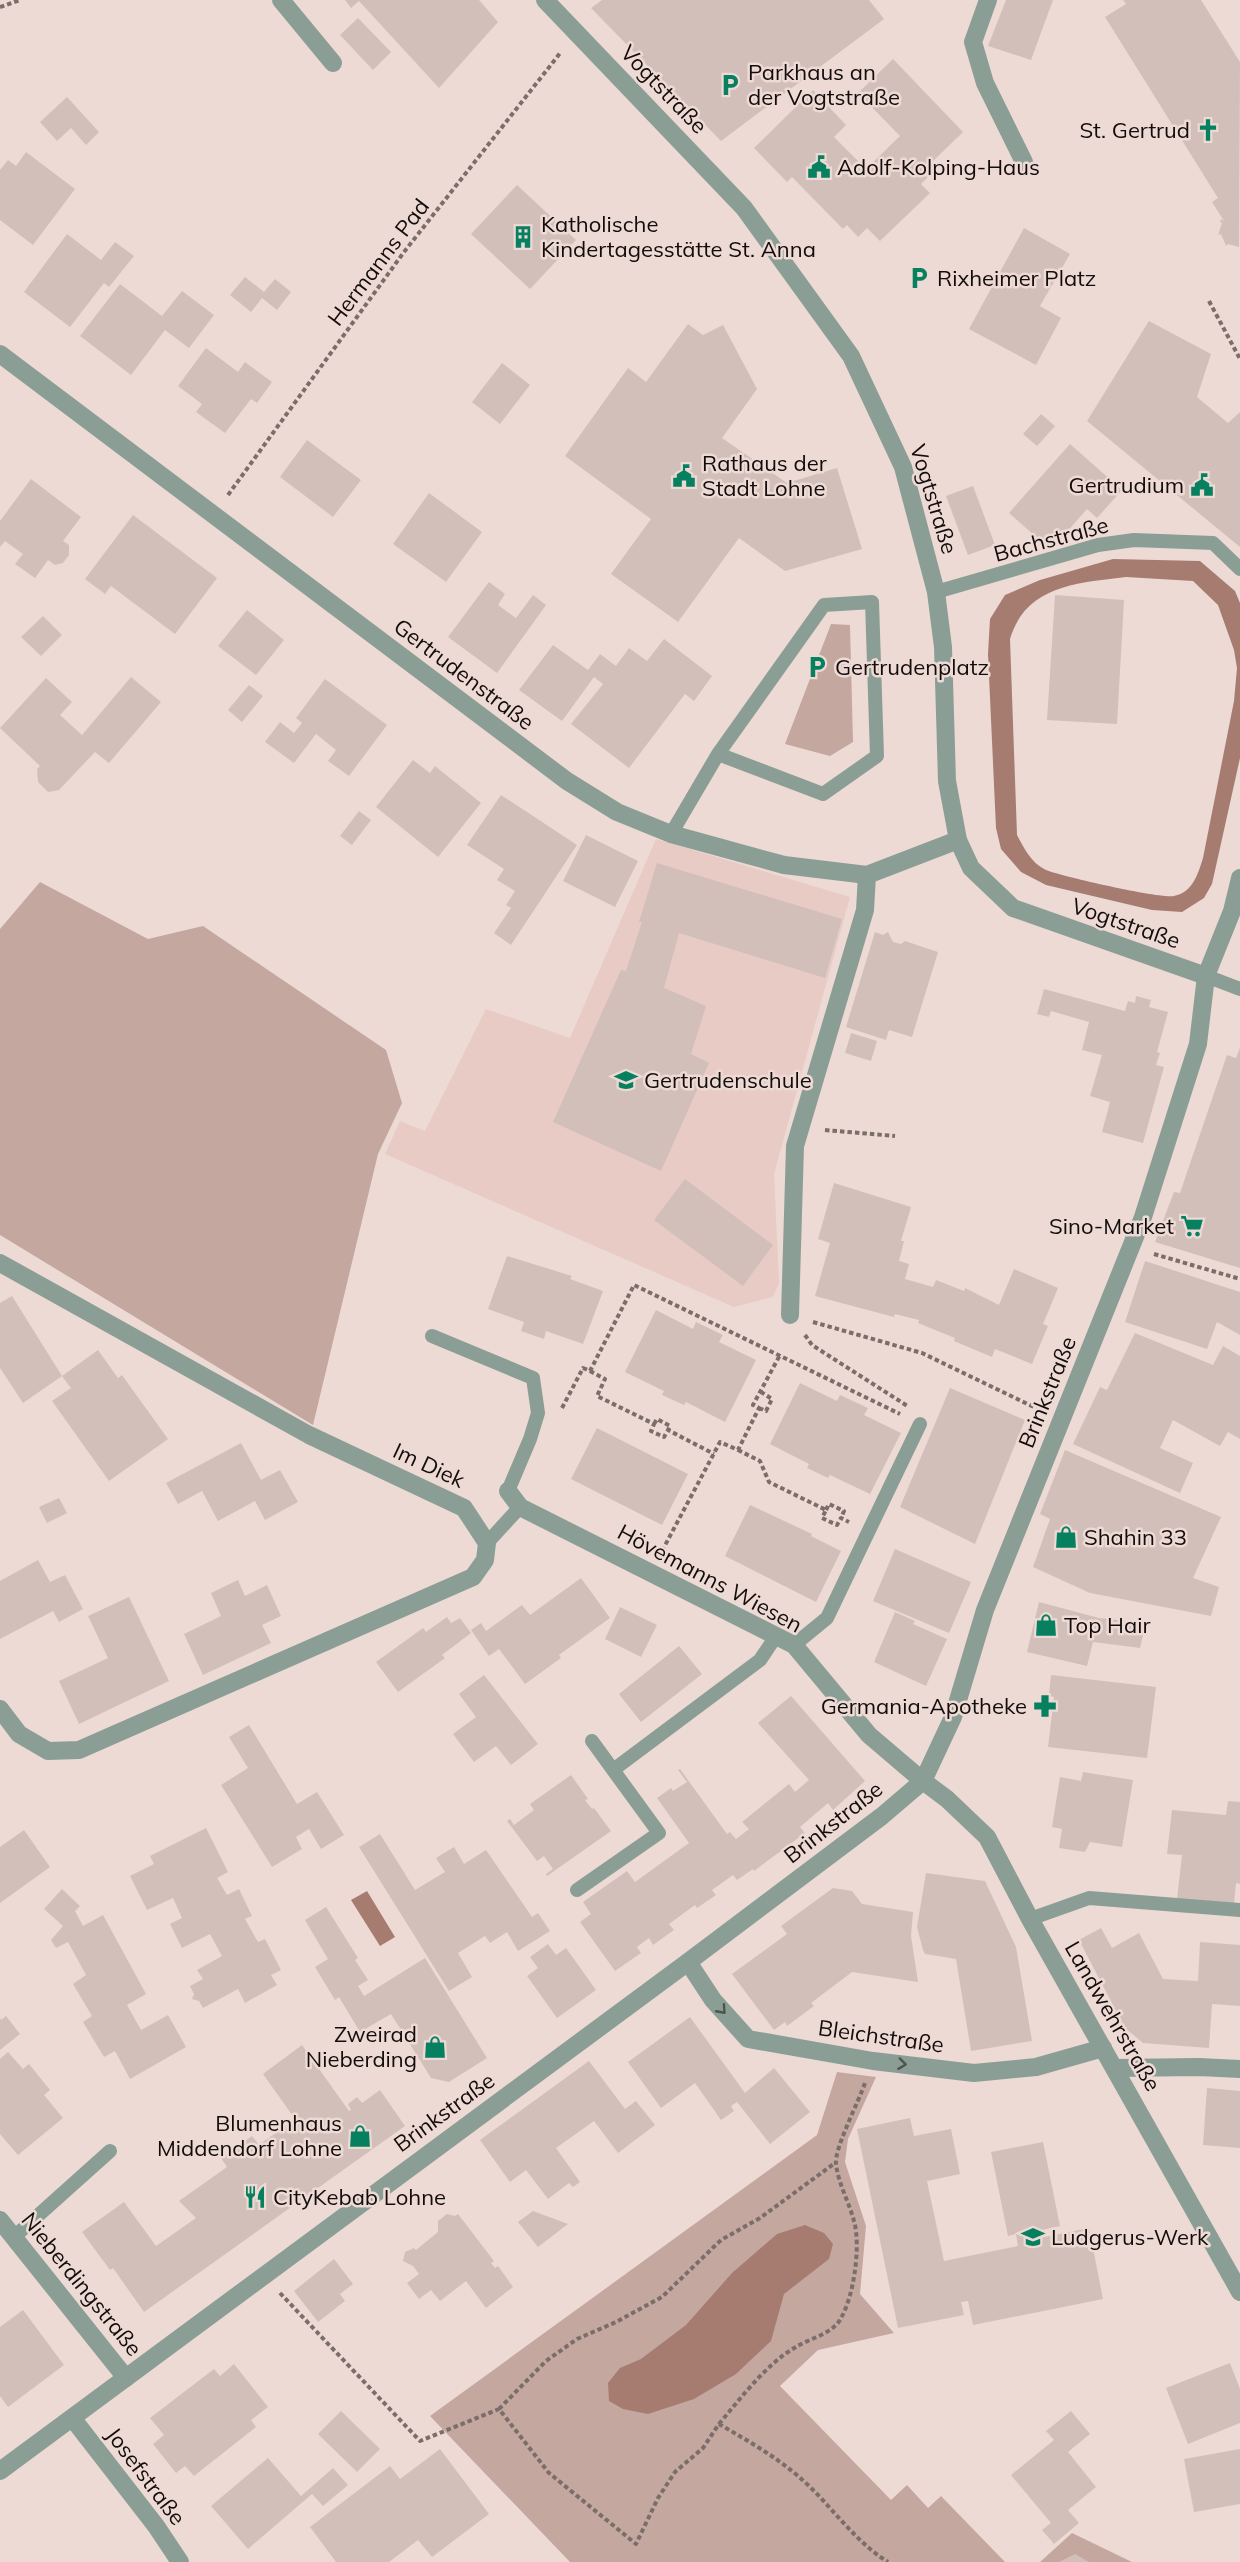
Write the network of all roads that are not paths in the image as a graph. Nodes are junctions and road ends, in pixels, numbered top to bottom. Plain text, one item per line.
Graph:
1 (280, 0) edge
2 (545, 0) edge
3 (988, 0) edge
4 (333, 63) dead end
5 (1023, 162) dead end
6 (0, 354) edge
7 (1240, 569) edge
8 (936, 592) junction
9 (718, 754) junction
10 (671, 834) junction
11 (958, 840) junction
12 (867, 875) junction
13 (1240, 878) edge
14 (1206, 976) junction
15 (1240, 989) edge
16 (0, 1263) edge
17 (790, 1315) road end
18 (432, 1336) dead end
19 (920, 1424) road end
20 (508, 1491) joint
21 (520, 1507) junction
22 (487, 1543) junction
23 (776, 1636) junction
24 (794, 1646) junction
25 (0, 1709) edge
26 (592, 1741) dead end
27 (613, 1770) junction
28 (923, 1781) junction
29 (577, 1890) dead end
30 (1240, 1910) edge
31 (1030, 1919) junction
32 (688, 1962) junction
33 (1103, 2048) junction
34 (1115, 2068) junction
35 (1240, 2069) edge
36 (110, 2151) dead end
37 (0, 2220) edge
38 (14, 2237) junction
39 (1240, 2292) edge
40 (126, 2378) junction
41 (73, 2419) junction
42 (0, 2471) edge
43 (180, 2562) edge

1 - 4 street
2 - 8 street, Vogtstraße
3 - 5 street
6 - 10 street, Gertrudenstraße
7 - 8 lane, Bachstraße
8 - 11 street, Vogtstraße
9 - 9 lane
9 - 10 lane
10 - 12 street, Gertrudenstraße
11 - 12 street, Gertrudenstraße
11 - 14 street, Vogtstraße
12 - 17 street
13 - 14 street, Brinkstraße
14 - 15 lane
14 - 28 street, Brinkstraße
16 - 22 street, Im Diek
18 - 20 lane
19 - 24 lane
20 - 21 street, Hövemanns Wiesen
21 - 22 lane
21 - 23 street, Hövemanns Wiesen
22 - 25 street
23 - 24 street, Hövemanns Wiesen
23 - 27 lane
24 - 28 street, Hövemanns Wiesen
26 - 27 lane
27 - 29 lane
28 - 31 street, Landwehrstraße
28 - 32 street, Brinkstraße
30 - 31 lane
31 - 33 street, Landwehrstraße
32 -> 33 street, Bleichstraße
32 - 40 street, Brinkstraße
33 - 34 street, Landwehrstraße
34 - 35 street
34 - 39 street, Landwehrstraße
36 - 38 lane
37 - 38 street, Nieberdingstraße
38 - 40 street, Nieberdingstraße
40 - 41 street, Brinkstraße
41 - 42 street, Brinkstraße
41 - 43 street, Josefstraße

